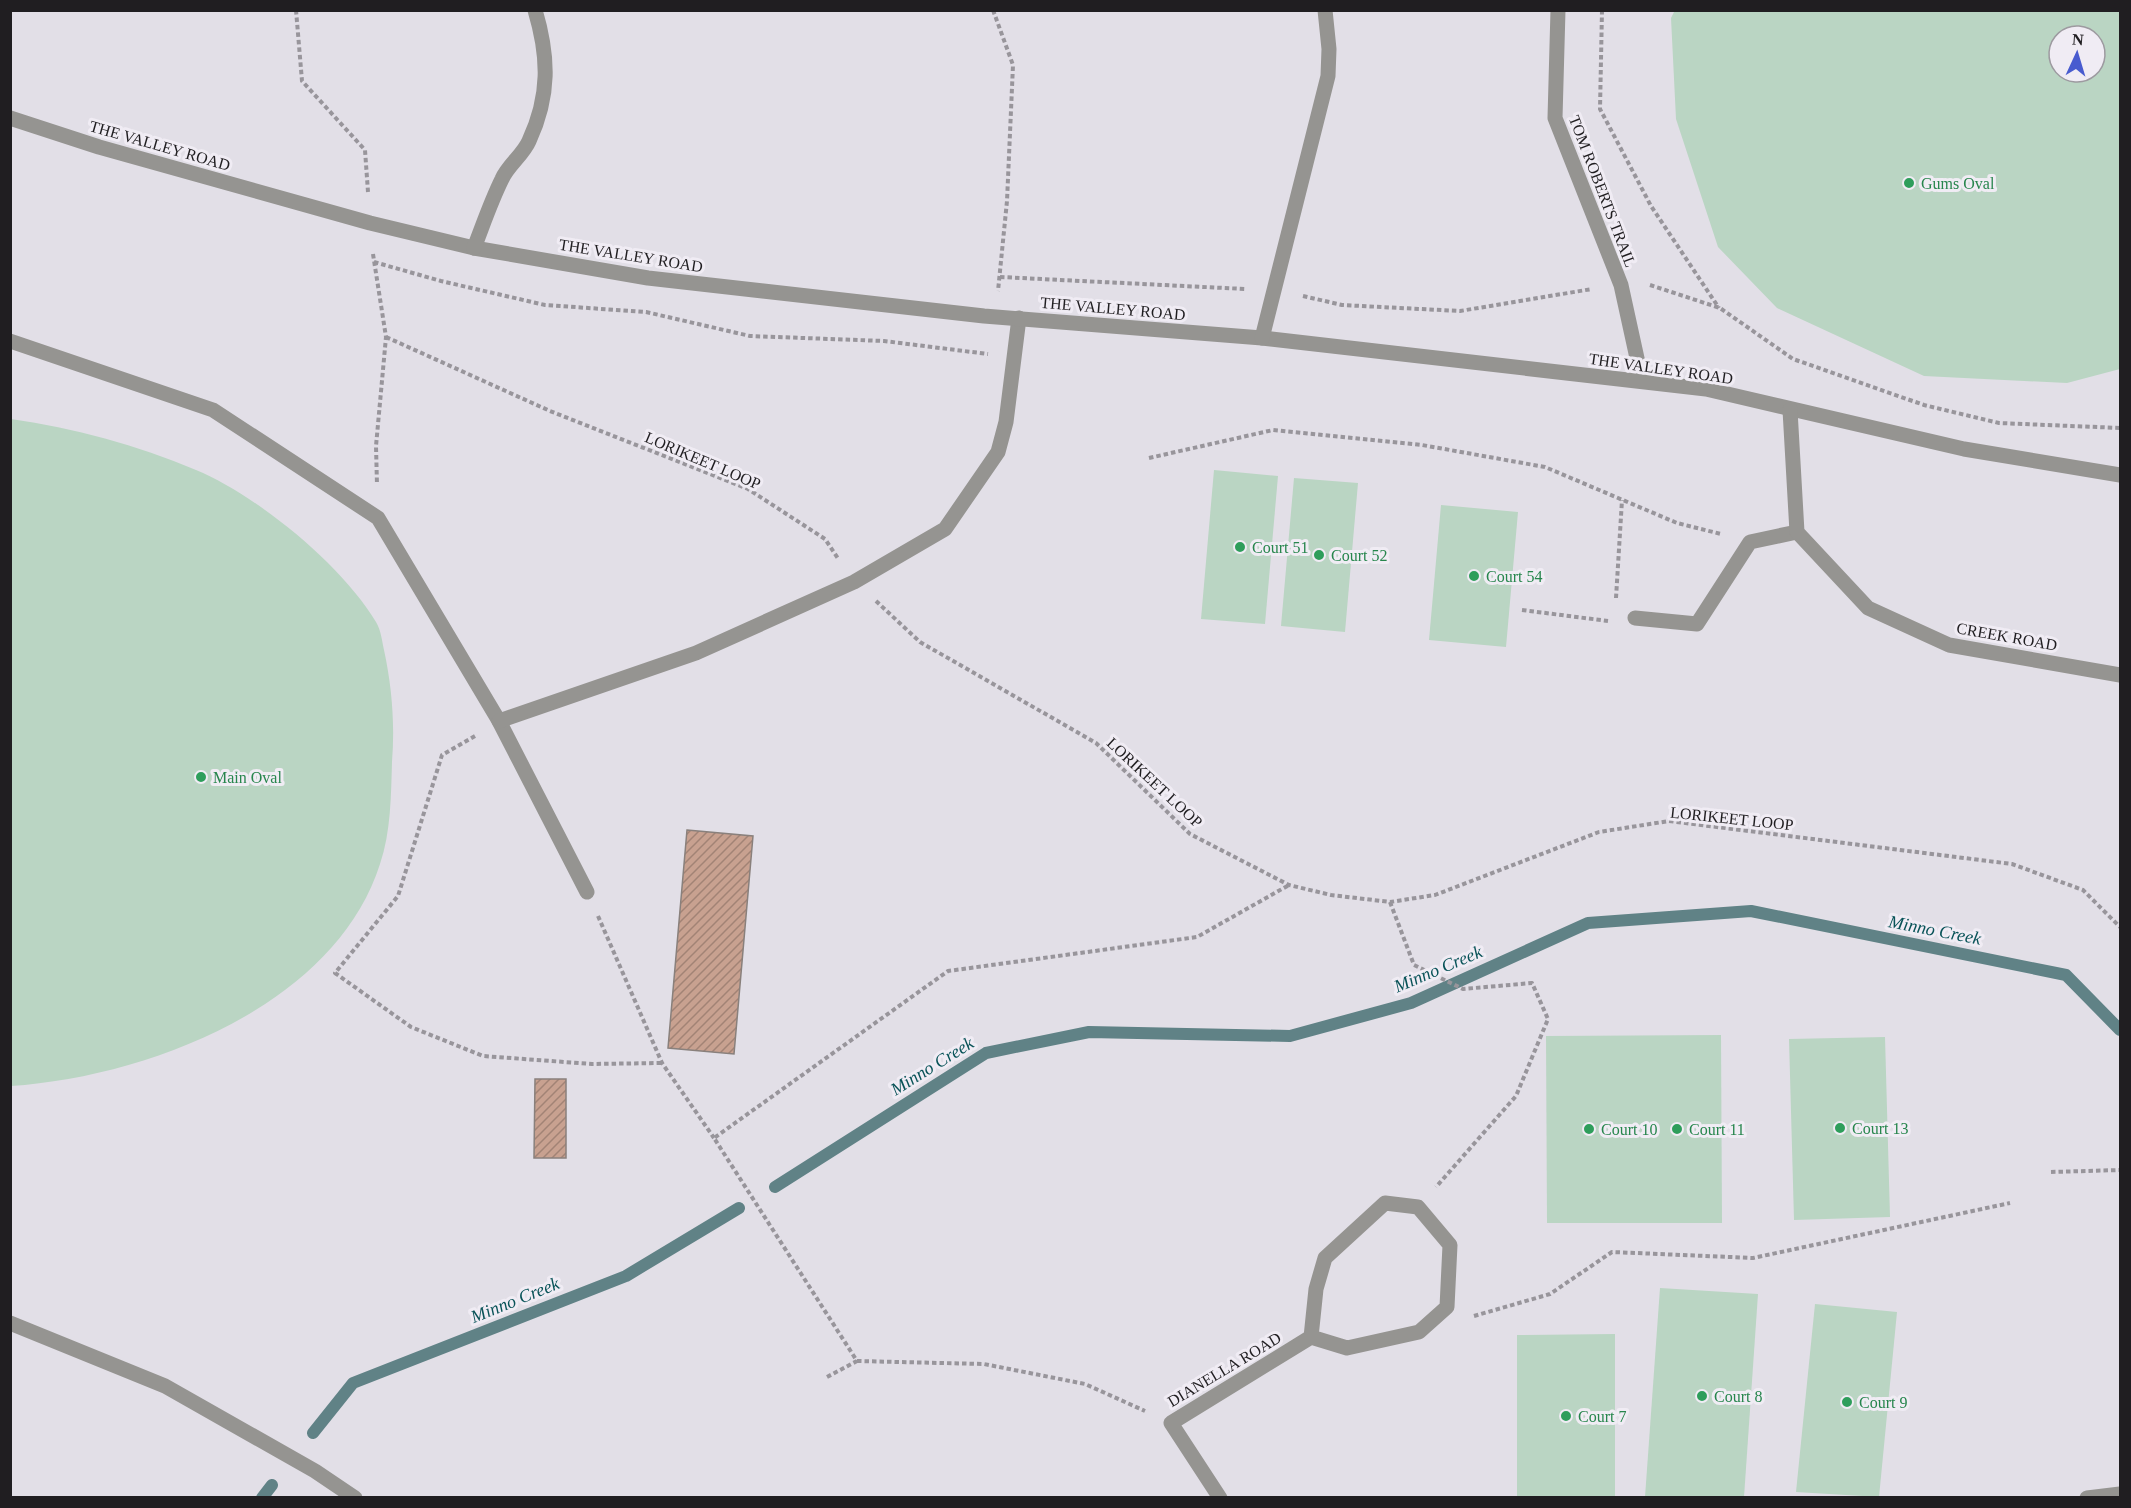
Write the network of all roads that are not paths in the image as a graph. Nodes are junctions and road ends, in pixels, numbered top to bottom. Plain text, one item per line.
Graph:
1 (535, 10) edge
2 (1325, 10) edge
3 (1558, 10) edge
4 (10, 118) edge
5 (474, 248) junction
6 (1019, 318) junction
7 (1262, 338) junction
8 (10, 341) edge
9 (1642, 381) junction
10 (1790, 410) junction
11 (2121, 475) edge
12 (1797, 532) junction
13 (1635, 618) dead end
14 (2121, 675) edge
15 (499, 721) junction
16 (587, 892) road end
17 (10, 1323) edge
18 (1311, 1337) junction
19 (2121, 1494) edge
20 (355, 1497) edge
21 (1220, 1497) edge
22 (2087, 1497) edge

1 - 5 street
2 - 7 street
3 - 9 street, TOM ROBERTS TRAIL
4 - 5 street, THE VALLEY ROAD
5 - 6 street, THE VALLEY ROAD
6 - 7 street, THE VALLEY ROAD
6 - 15 street
7 - 9 street, THE VALLEY ROAD
8 - 15 street
9 - 10 street, THE VALLEY ROAD
10 - 11 street, THE VALLEY ROAD
10 - 12 street
12 - 13 street
12 - 14 street, CREEK ROAD
15 - 16 street
17 - 20 street
18 - 18 street
18 - 21 street, DIANELLA ROAD
19 - 22 street

